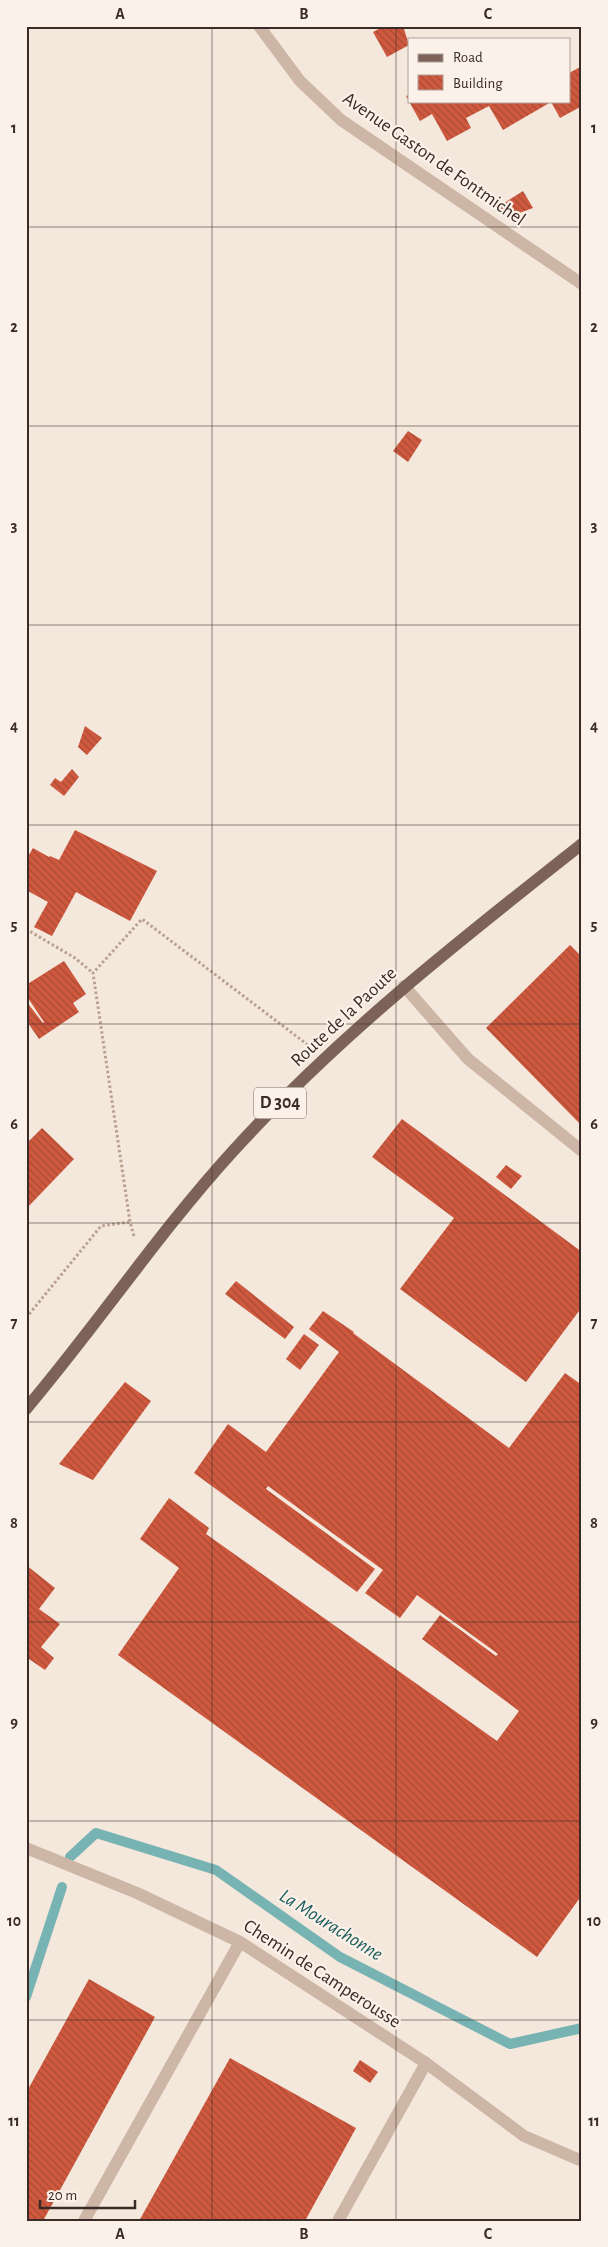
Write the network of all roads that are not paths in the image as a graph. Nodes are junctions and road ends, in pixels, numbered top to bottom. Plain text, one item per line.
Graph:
1 (259, 26) edge
2 (582, 284) edge
3 (582, 844) edge
4 (404, 986) junction
5 (582, 1151) edge
6 (26, 1408) edge
7 (27, 1848) edge
8 (240, 1942) junction
9 (426, 2063) junction
10 (582, 2161) edge
11 (84, 2221) edge
12 (338, 2221) edge

1 - 2 street, Avenue Gaston de Fontmichel
3 - 4 main road, Route de la Paoute / D 304
4 - 5 street
4 - 6 main road, Route de la Paoute / D 304
7 - 8 street, Chemin de Camperousse
8 - 9 street, Chemin de Camperousse
8 - 11 street
9 - 10 street, Chemin de Camperousse
9 - 12 street

